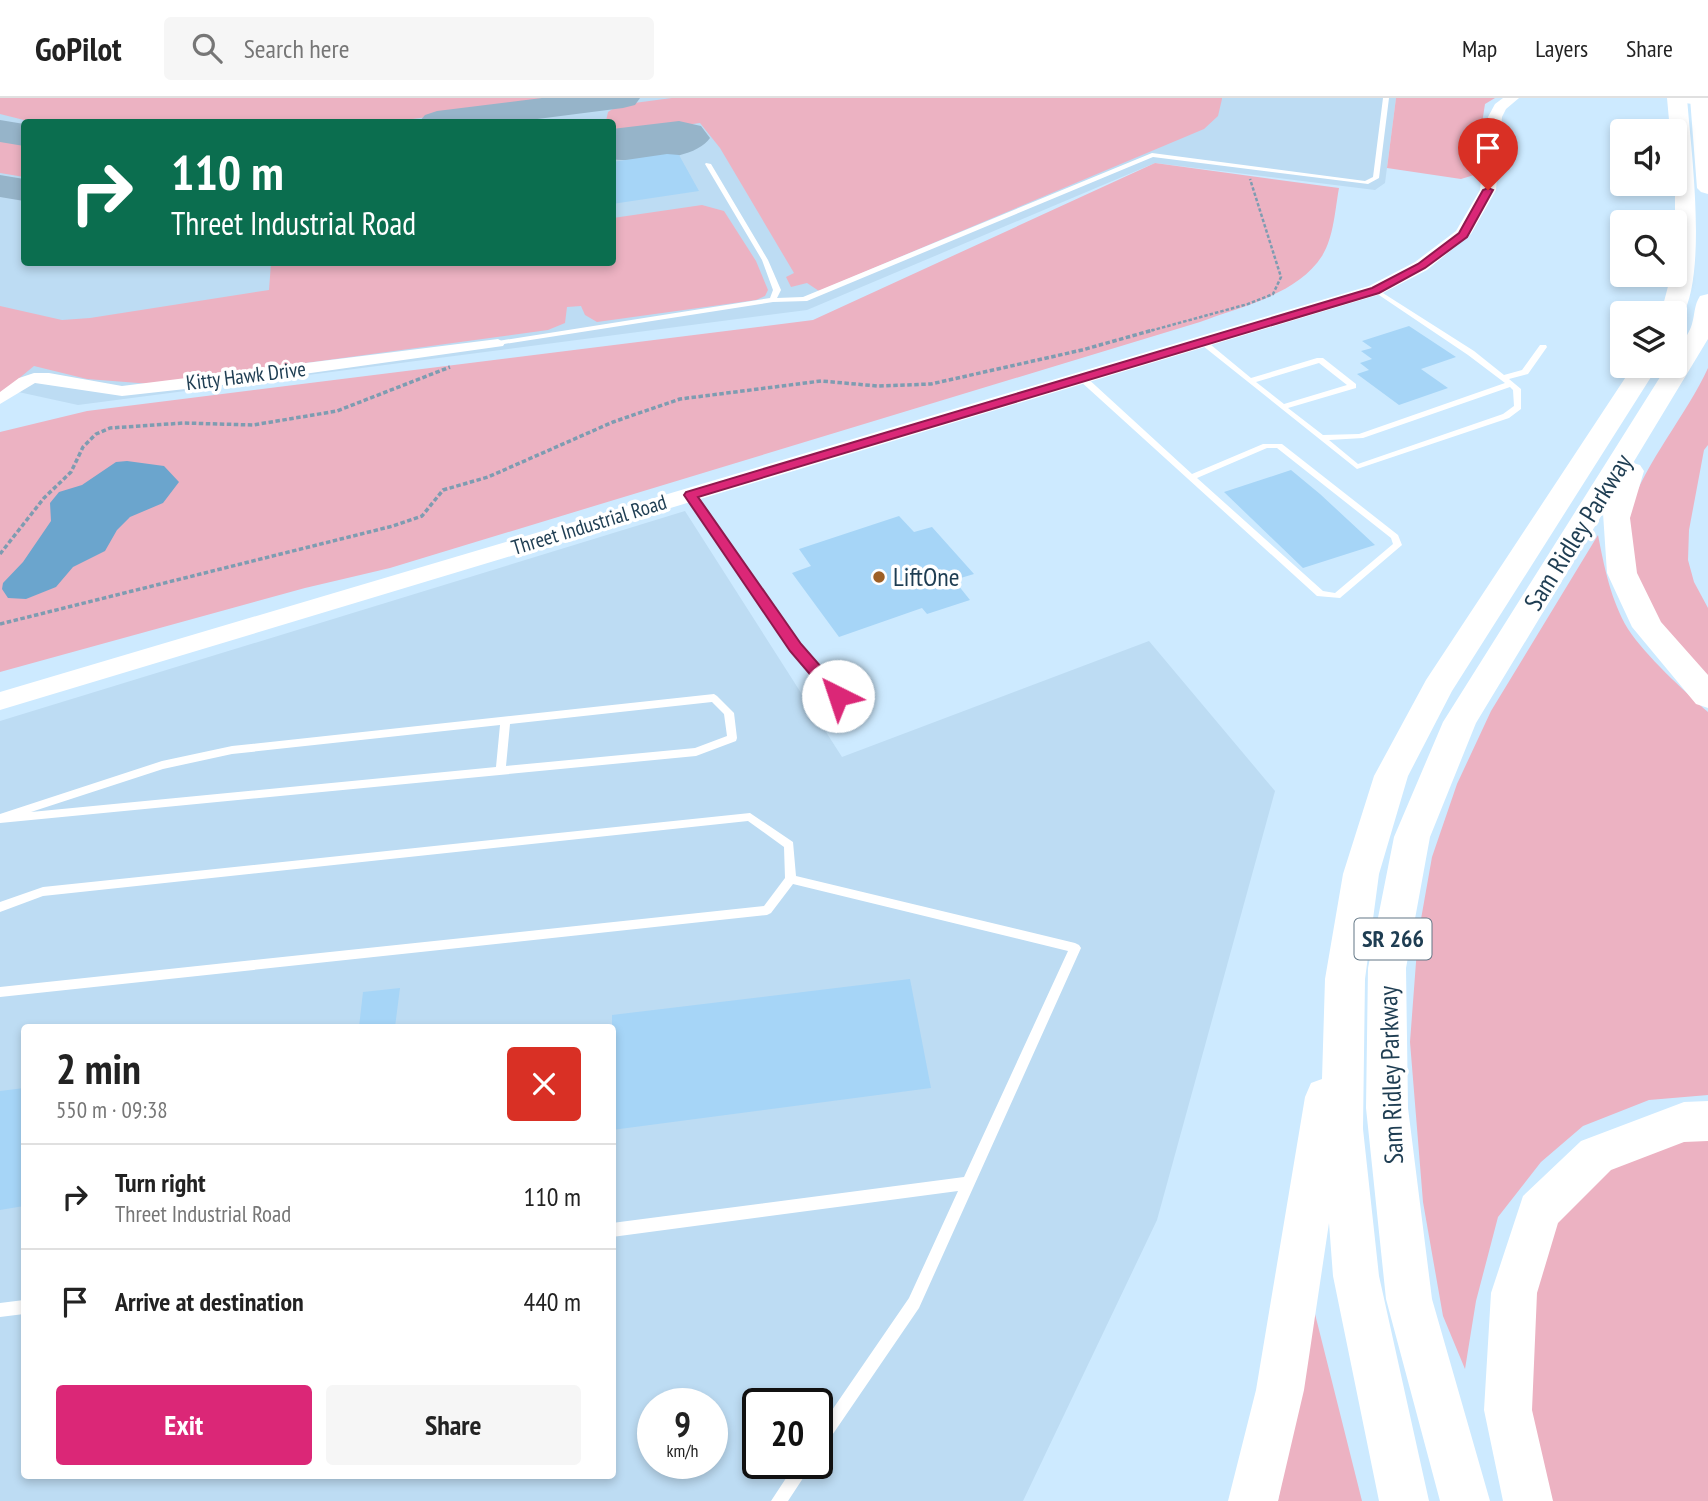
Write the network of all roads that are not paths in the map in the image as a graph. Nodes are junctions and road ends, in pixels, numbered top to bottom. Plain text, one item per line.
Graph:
1 (1386, 98) edge
2 (1513, 98) edge
3 (1677, 98) edge
4 (1703, 100) edge
5 (708, 164) dead end
6 (1708, 188) edge
7 (1375, 290) junction
8 (773, 300) junction
9 (1678, 301) edge
10 (1708, 301) edge
11 (1202, 342) junction
12 (498, 343) joint
13 (1543, 347) dead end
14 (1082, 378) junction
15 (1503, 378) junction
16 (1637, 378) edge
17 (1250, 381) junction
18 (1511, 384) junction
19 (0, 399) edge
20 (1283, 407) junction
21 (1642, 431) junction
22 (1321, 438) junction
23 (1191, 477) junction
24 (690, 495) junction
25 (838, 696) dead end
26 (1708, 696) edge
27 (0, 701) edge
28 (505, 720) junction
29 (501, 771) junction
30 (0, 819) edge
31 (791, 879) junction
32 (0, 907) edge
33 (1345, 979) junction
34 (0, 992) edge
35 (1708, 1121) edge
36 (969, 1183) junction
37 (616, 1229) edge
38 (21, 1307) edge
39 (0, 1310) edge
40 (833, 1422) edge
41 (794, 1479) edge
42 (779, 1501) edge
43 (1253, 1501) edge
44 (1404, 1501) edge
45 (1465, 1501) edge
46 (1528, 1501) edge

1 - 8 lane
2 - 7 street, Threet Industrial Road
3 - 4 street
3 - 9 main road
4 - 6 main road
5 - 8 lane
7 - 11 street, Threet Industrial Road
7 - 15 lane
8 - 12 lane
10 - 21 main road, Sam Ridley Parkway / SR 266
11 - 14 street, Threet Industrial Road
11 - 17 lane
12 - 19 street, Kitty Hawk Drive
13 - 15 lane
14 - 23 lane
14 - 24 street, Threet Industrial Road
15 - 18 lane
16 - 33 main road, Sam Ridley Parkway / SR 266
17 - 20 lane
17 - 20 lane
18 - 22 lane
18 - 22 lane
20 - 22 lane
21 - 26 main road
21 - 45 main road, Sam Ridley Parkway / SR 266
23 - 23 lane
24 - 25 lane
24 - 27 street, Threet Industrial Road
28 - 29 lane
28 - 29 lane
28 - 30 lane
29 - 30 lane
31 - 32 lane
31 - 34 lane
31 - 36 lane
33 - 43 main road
33 - 44 main road, Sam Ridley Parkway / SR 266
35 - 46 main road
36 - 37 lane
36 - 40 lane
38 - 39 lane
41 - 42 lane

